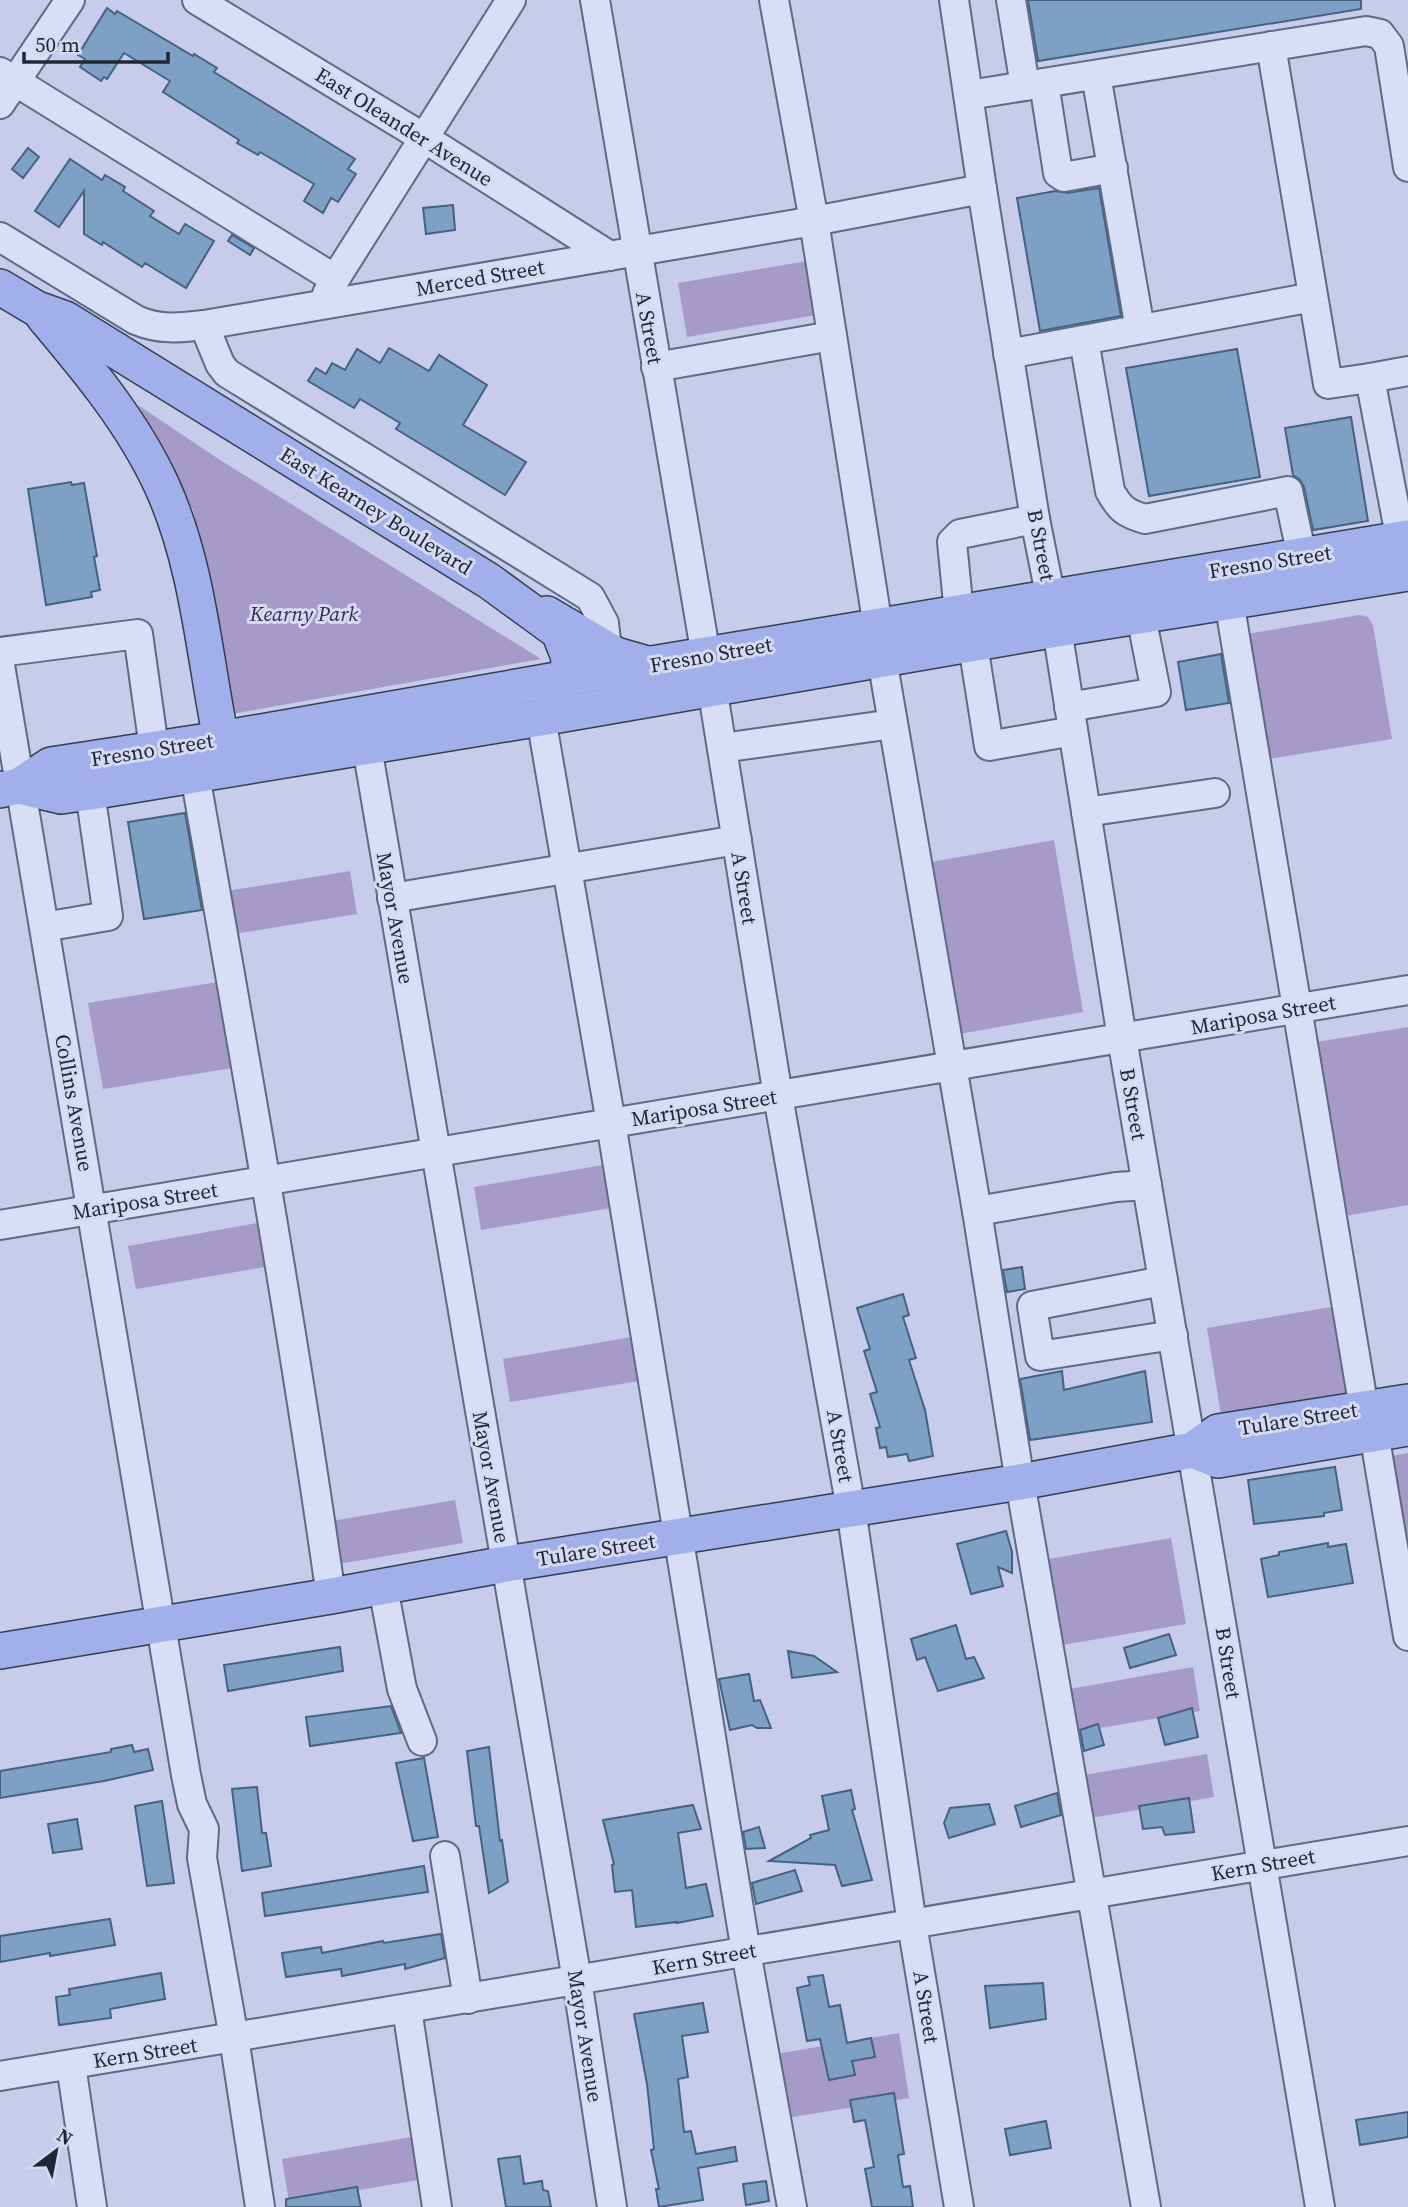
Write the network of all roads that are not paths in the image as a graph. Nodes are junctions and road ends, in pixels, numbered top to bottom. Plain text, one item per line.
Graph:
1 (70, 0) edge
2 (197, 0) edge
3 (511, 0) edge
4 (595, 0) edge
5 (774, 0) edge
6 (954, 0) edge
7 (1011, 0) edge
8 (1272, 46) junction
9 (1096, 75) junction
10 (1035, 85) junction
11 (5, 86) edge
12 (969, 95) junction
13 (1404, 115) edge
14 (424, 138) junction
15 (1408, 167) edge
16 (1112, 169) junction
17 (982, 189) junction
18 (814, 221) junction
19 (0, 237) edge
20 (623, 254) junction
21 (335, 279) junction
22 (0, 287) edge
23 (1313, 297) junction
24 (323, 304) junction
25 (37, 309) junction
26 (204, 325) junction
27 (1140, 329) junction
28 (832, 336) junction
29 (1084, 340) junction
30 (1008, 354) junction
31 (656, 367) junction
32 (1408, 372) edge
33 (1370, 378) junction
34 (1035, 519) junction
35 (1302, 557) junction
36 (1406, 560) edge
37 (489, 581) junction
38 (1229, 601) junction
39 (959, 612) junction
40 (1054, 613) junction
41 (1141, 616) junction
42 (880, 643) junction
43 (973, 645) junction
44 (607, 649) junction
45 (0, 652) edge
46 (0, 665) edge
47 (653, 665) junction
48 (709, 672) junction
49 (568, 678) junction
50 (541, 718) junction
51 (1071, 719) junction
52 (893, 724) junction
53 (456, 731) junction
54 (221, 739) junction
55 (367, 747) junction
56 (155, 748) junction
57 (722, 748) junction
58 (256, 766) junction
59 (195, 775) junction
60 (10, 788) edge
61 (90, 792) junction
62 (1214, 793) dead end
63 (1086, 812) junction
64 (737, 840) junction
65 (567, 869) junction
66 (392, 898) junction
67 (44, 928) junction
68 (1408, 990) edge
69 (1298, 1009) junction
70 (1122, 1038) junction
71 (952, 1067) junction
72 (778, 1096) junction
73 (611, 1123) junction
74 (435, 1153) junction
75 (265, 1181) junction
76 (1147, 1185) junction
77 (93, 1210) junction
78 (977, 1211) junction
79 (0, 1225) edge
80 (1163, 1281) junction
81 (1173, 1335) junction
82 (1408, 1402) edge
83 (1369, 1421) junction
84 (1408, 1428) edge
85 (1193, 1450) junction
86 (1020, 1482) junction
87 (851, 1509) junction
88 (678, 1538) junction
89 (506, 1564) junction
90 (383, 1587) junction
91 (331, 1596) junction
92 (161, 1623) junction
93 (1408, 1636) edge
94 (0, 1651) edge
95 (422, 1741) dead end
96 (1408, 1841) edge
97 (445, 1856) dead end
98 (1262, 1865) junction
99 (1092, 1894) junction
100 (912, 1924) junction
101 (746, 1952) junction
102 (577, 1980) junction
103 (468, 1998) junction
104 (407, 2009) junction
105 (234, 2038) junction
106 (71, 2065) junction
107 (0, 2076) edge
108 (92, 2207) edge
109 (260, 2207) edge
110 (437, 2207) edge
111 (612, 2207) edge
112 (792, 2207) edge
113 (959, 2207) edge
114 (1146, 2207) edge
115 (1320, 2207) edge

1 - 11 street
2 - 14 street, East Oleander Avenue
3 - 14 street
4 - 20 street, A Street
5 - 18 street
6 - 12 street, B Street
7 - 10 street
8 - 9 street
8 - 13 street
8 - 23 street
9 - 10 street
9 - 16 street
10 - 12 street
10 - 16 street
11 - 21 street
12 - 17 street, B Street
13 - 15 street
14 - 20 street, East Oleander Avenue
14 - 21 street
16 - 27 street
17 - 18 street, Merced Street
17 - 30 street, B Street
18 - 20 street, Merced Street
18 - 28 street
19 - 26 street, Merced Street
20 - 24 street, Merced Street
20 - 31 street, A Street
21 - 24 street
22 - 25 main road, East Kearney Boulevard
23 - 27 street
23 - 33 street
24 - 26 street, Merced Street
25 - 37 main road, East Kearney Boulevard
25 - 54 main road, East Kearney Boulevard
26 - 44 street
27 - 29 street
28 - 31 street
28 - 42 street
29 - 30 street
29 - 35 street
30 - 34 street, B Street
31 - 48 street, A Street
32 - 33 street
33 - 36 street
34 - 39 street
34 - 40 street, B Street
35 - 36 main road, Fresno Street
35 - 40 main road, Fresno Street
36 - 38 main road, Fresno Street
37 - 44 main road
37 - 49 main road, East Kearney Boulevard
38 - 41 main road, Fresno Street
38 - 69 street
39 - 40 main road, Fresno Street
39 - 42 main road, Fresno Street
40 - 41 main road, Fresno Street
40 - 43 main road, Fresno Street
40 - 51 street, B Street
41 - 51 street
42 - 43 main road, Fresno Street
42 - 48 main road, Fresno Street
42 - 52 street
43 - 51 street
44 - 47 main road
45 - 56 street
46 - 60 street, Collins Avenue
47 - 48 main road, Fresno Street
47 - 49 main road, Fresno Street
48 - 50 main road, Fresno Street
48 - 57 street, A Street
49 - 53 main road
49 - 54 main road, Fresno Street
50 - 53 main road, Fresno Street
50 - 65 street
51 - 63 street, B Street
52 - 57 street
52 - 71 street
53 - 55 main road, Fresno Street
54 - 56 main road, Fresno Street
54 - 58 main road
55 - 58 main road, Fresno Street
55 - 66 street, Mayor Avenue
56 - 60 main road, Fresno Street
57 - 64 street, A Street
58 - 59 main road, Fresno Street
59 - 61 main road, Fresno Street
59 - 75 street
60 - 61 main road, Fresno Street
60 - 67 street, Collins Avenue
61 - 67 street
62 - 63 street
63 - 70 street, B Street
64 - 65 street
64 - 72 street, A Street
65 - 66 street
65 - 73 street
66 - 74 street, Mayor Avenue
67 - 77 street, Collins Avenue
68 - 69 street, Mariposa Street
69 - 70 street, Mariposa Street
69 - 83 street
70 - 71 street, Mariposa Street
70 - 76 street, B Street
71 - 72 street, Mariposa Street
71 - 78 street
72 - 73 street, Mariposa Street
72 - 87 street, A Street
73 - 74 street, Mariposa Street
73 - 88 street
74 - 75 street, Mariposa Street
74 - 89 street, Mayor Avenue
75 - 77 street, Mariposa Street
75 - 91 street
76 - 78 street
76 - 80 street, B Street
77 - 79 street, Mariposa Street
77 - 92 street, Collins Avenue
78 - 86 street
80 - 81 street, B Street
80 - 81 street
81 - 85 street, B Street
82 - 83 main road, Tulare Street
83 - 84 main road, Tulare Street
83 - 85 main road, Tulare Street
83 - 93 street
85 - 86 main road, Tulare Street
85 - 98 street, B Street
86 - 87 main road, Tulare Street
86 - 99 street
87 - 88 main road, Tulare Street
87 - 100 street, A Street
88 - 89 main road, Tulare Street
88 - 101 street
89 - 90 main road, Tulare Street
89 - 102 street, Mayor Avenue
90 - 91 main road, Tulare Street
90 - 95 street
91 - 92 main road, Tulare Street
92 - 94 main road, Tulare Street
92 - 105 street, Collins Avenue
96 - 98 street, Kern Street
97 - 103 street
98 - 99 street, Kern Street
98 - 115 street, B Street
99 - 100 street, Kern Street
99 - 114 street
100 - 101 street, Kern Street
100 - 113 street, A Street
101 - 102 street, Kern Street
101 - 112 street
102 - 103 street, Kern Street
102 - 111 street, Mayor Avenue
103 - 104 street, Kern Street
104 - 105 street, Kern Street
104 - 110 street
105 - 106 street, Kern Street
105 - 109 street
106 - 107 street, Kern Street
106 - 108 street

